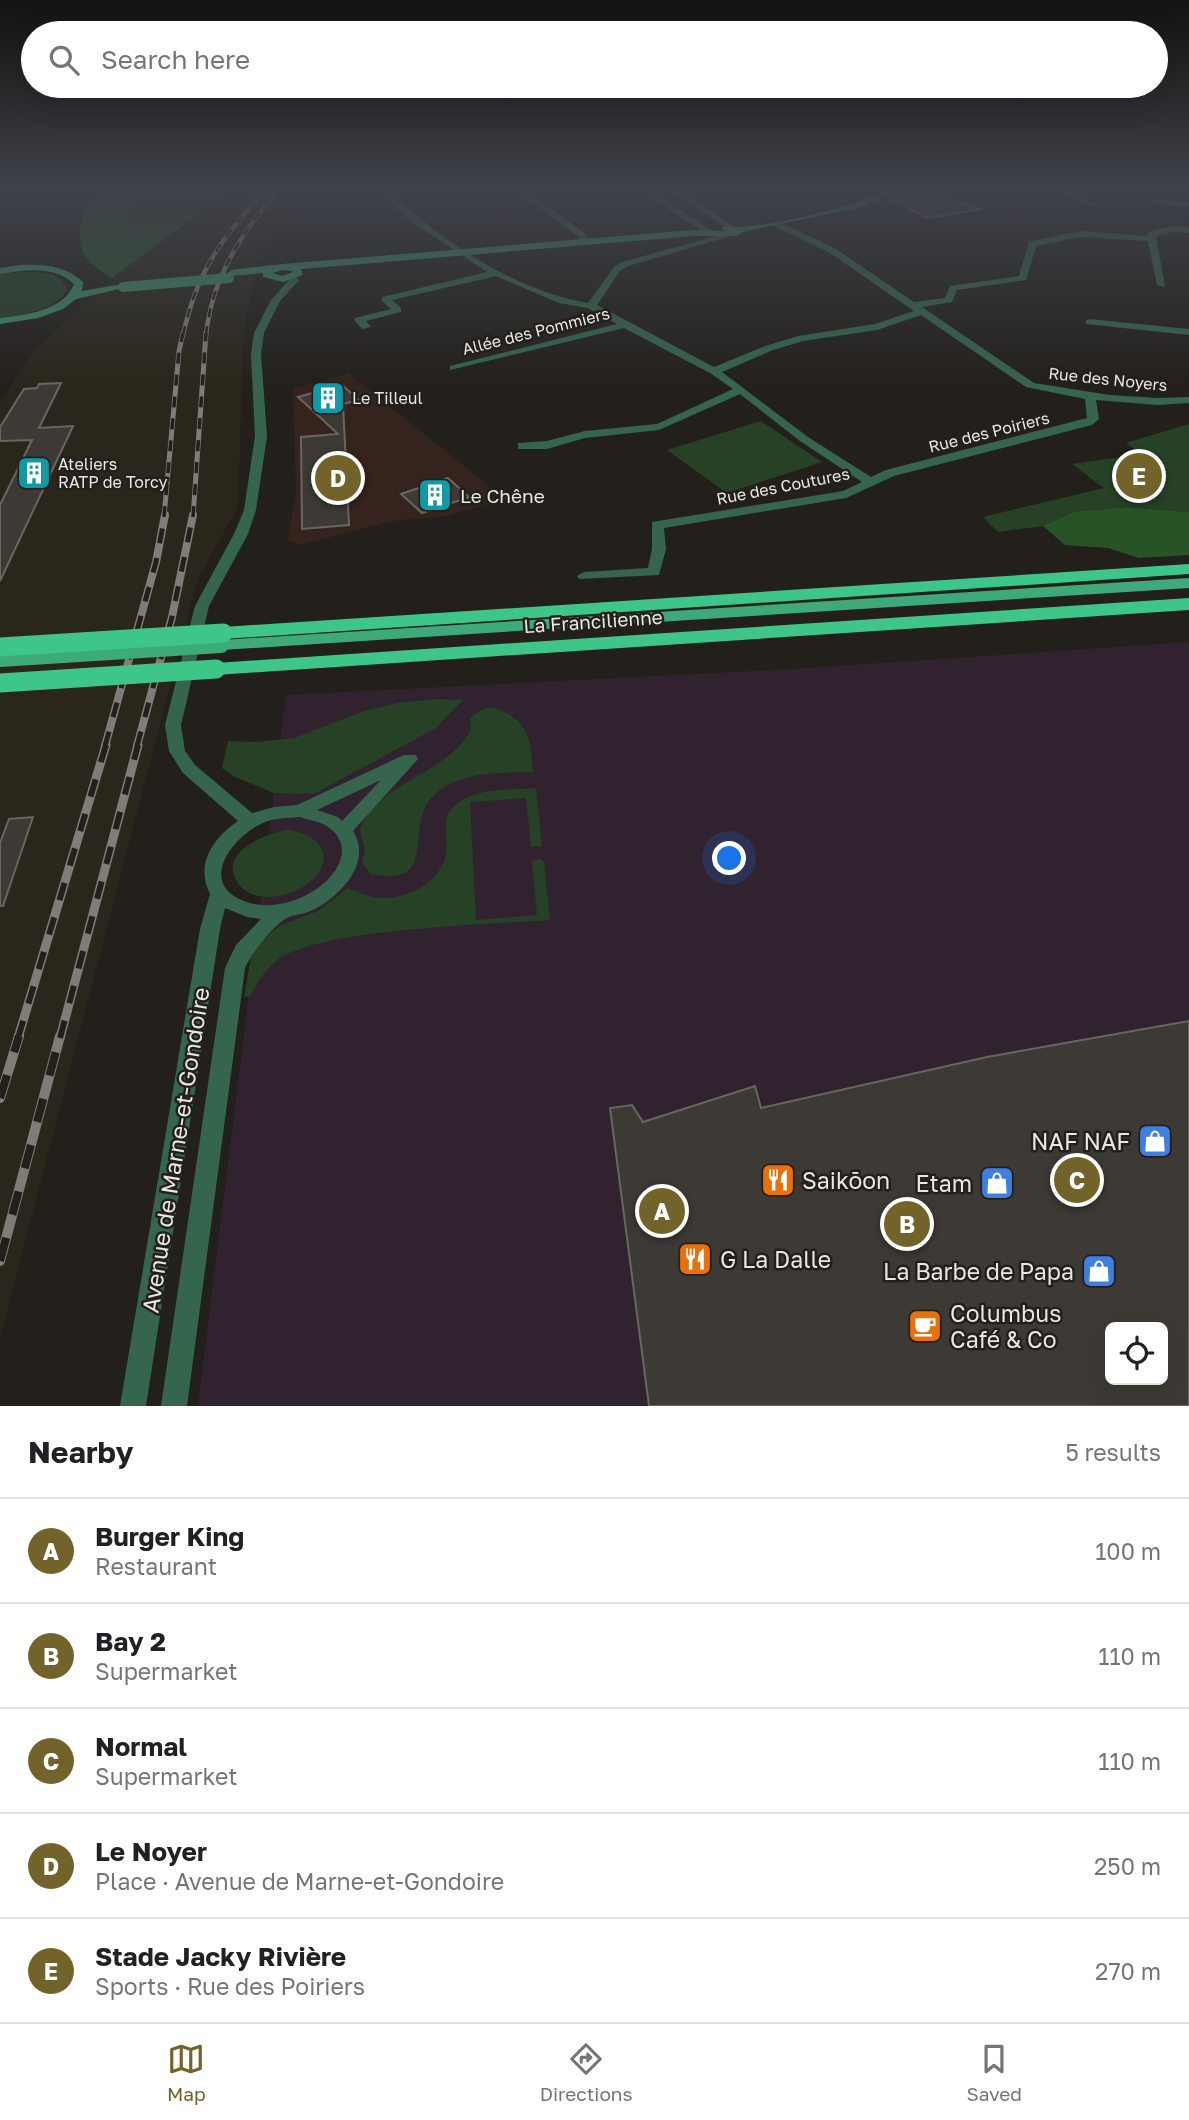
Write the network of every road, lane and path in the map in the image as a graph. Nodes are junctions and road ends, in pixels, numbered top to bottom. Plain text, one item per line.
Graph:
1 (420, 257) edge
2 (468, 257) edge
3 (648, 257) edge
4 (841, 257) edge
5 (1029, 257) edge
6 (1156, 257) edge
7 (0, 271) edge
8 (294, 272) junction
9 (496, 273) junction
10 (272, 275) junction
11 (79, 284) junction
12 (125, 285) junction
13 (1162, 285) dead end
14 (280, 295) junction
15 (74, 296) junction
16 (591, 306) junction
17 (918, 308) junction
18 (15, 319) junction
19 (0, 321) edge
20 (1090, 322) dead end
21 (627, 324) junction
22 (366, 327) dead end
23 (1189, 332) edge
24 (0, 333) edge
25 (454, 368) dead end
26 (714, 371) junction
27 (741, 389) junction
28 (1090, 395) junction
29 (1189, 400) edge
30 (522, 446) dead end
31 (869, 481) junction
32 (1189, 569) edge
33 (584, 576) dead end
34 (1189, 583) edge
35 (1189, 604) edge
36 (222, 639) junction
37 (0, 647) edge
38 (0, 659) edge
39 (0, 683) edge
40 (300, 811) junction
41 (250, 821) junction
42 (344, 830) junction
43 (219, 895) junction
44 (279, 913) junction
45 (133, 1406) edge
46 (174, 1406) edge

1 - 8 main road
2 - 9 street, Rue des Coutures
3 - 16 street
4 - 17 street, Rue des Noyers
5 - 17 street
6 - 13 street
7 - 11 main road
8 - 10 main road
8 - 14 street
9 - 16 street, Rue des Coutures
9 - 22 street
10 - 12 main road, bridge
10 - 14 street
11 - 12 main road
11 - 15 main road
12 - 15 main road
14 - 41 street
15 - 18 main road
16 - 21 street, Rue des Coutures
17 - 26 street
17 - 28 street, Rue des Noyers
18 - 19 main road
18 - 24 main road
20 - 23 street
21 - 25 street, Allée des Pommiers
21 - 26 street, Rue des Coutures
26 - 27 street, Rue des Coutures
27 - 30 street
27 - 31 street, Rue des Coutures
28 - 29 street, Rue des Noyers
28 - 31 street, Rue des Poiriers
31 - 33 street, Rue des Coutures
32 - 36 highway, La Francilienne
34 - 36 main road
35 - 39 highway, La Francilienne, bridge
36 - 37 highway, La Francilienne, bridge
36 - 38 main road, bridge
40 - 41 street
40 - 42 street
40 - 42 street
41 - 43 street
42 - 44 street
43 - 44 street
43 - 45 street, Avenue de Marne-et-Gondoire
44 - 46 street, Avenue de Marne-et-Gondoire

